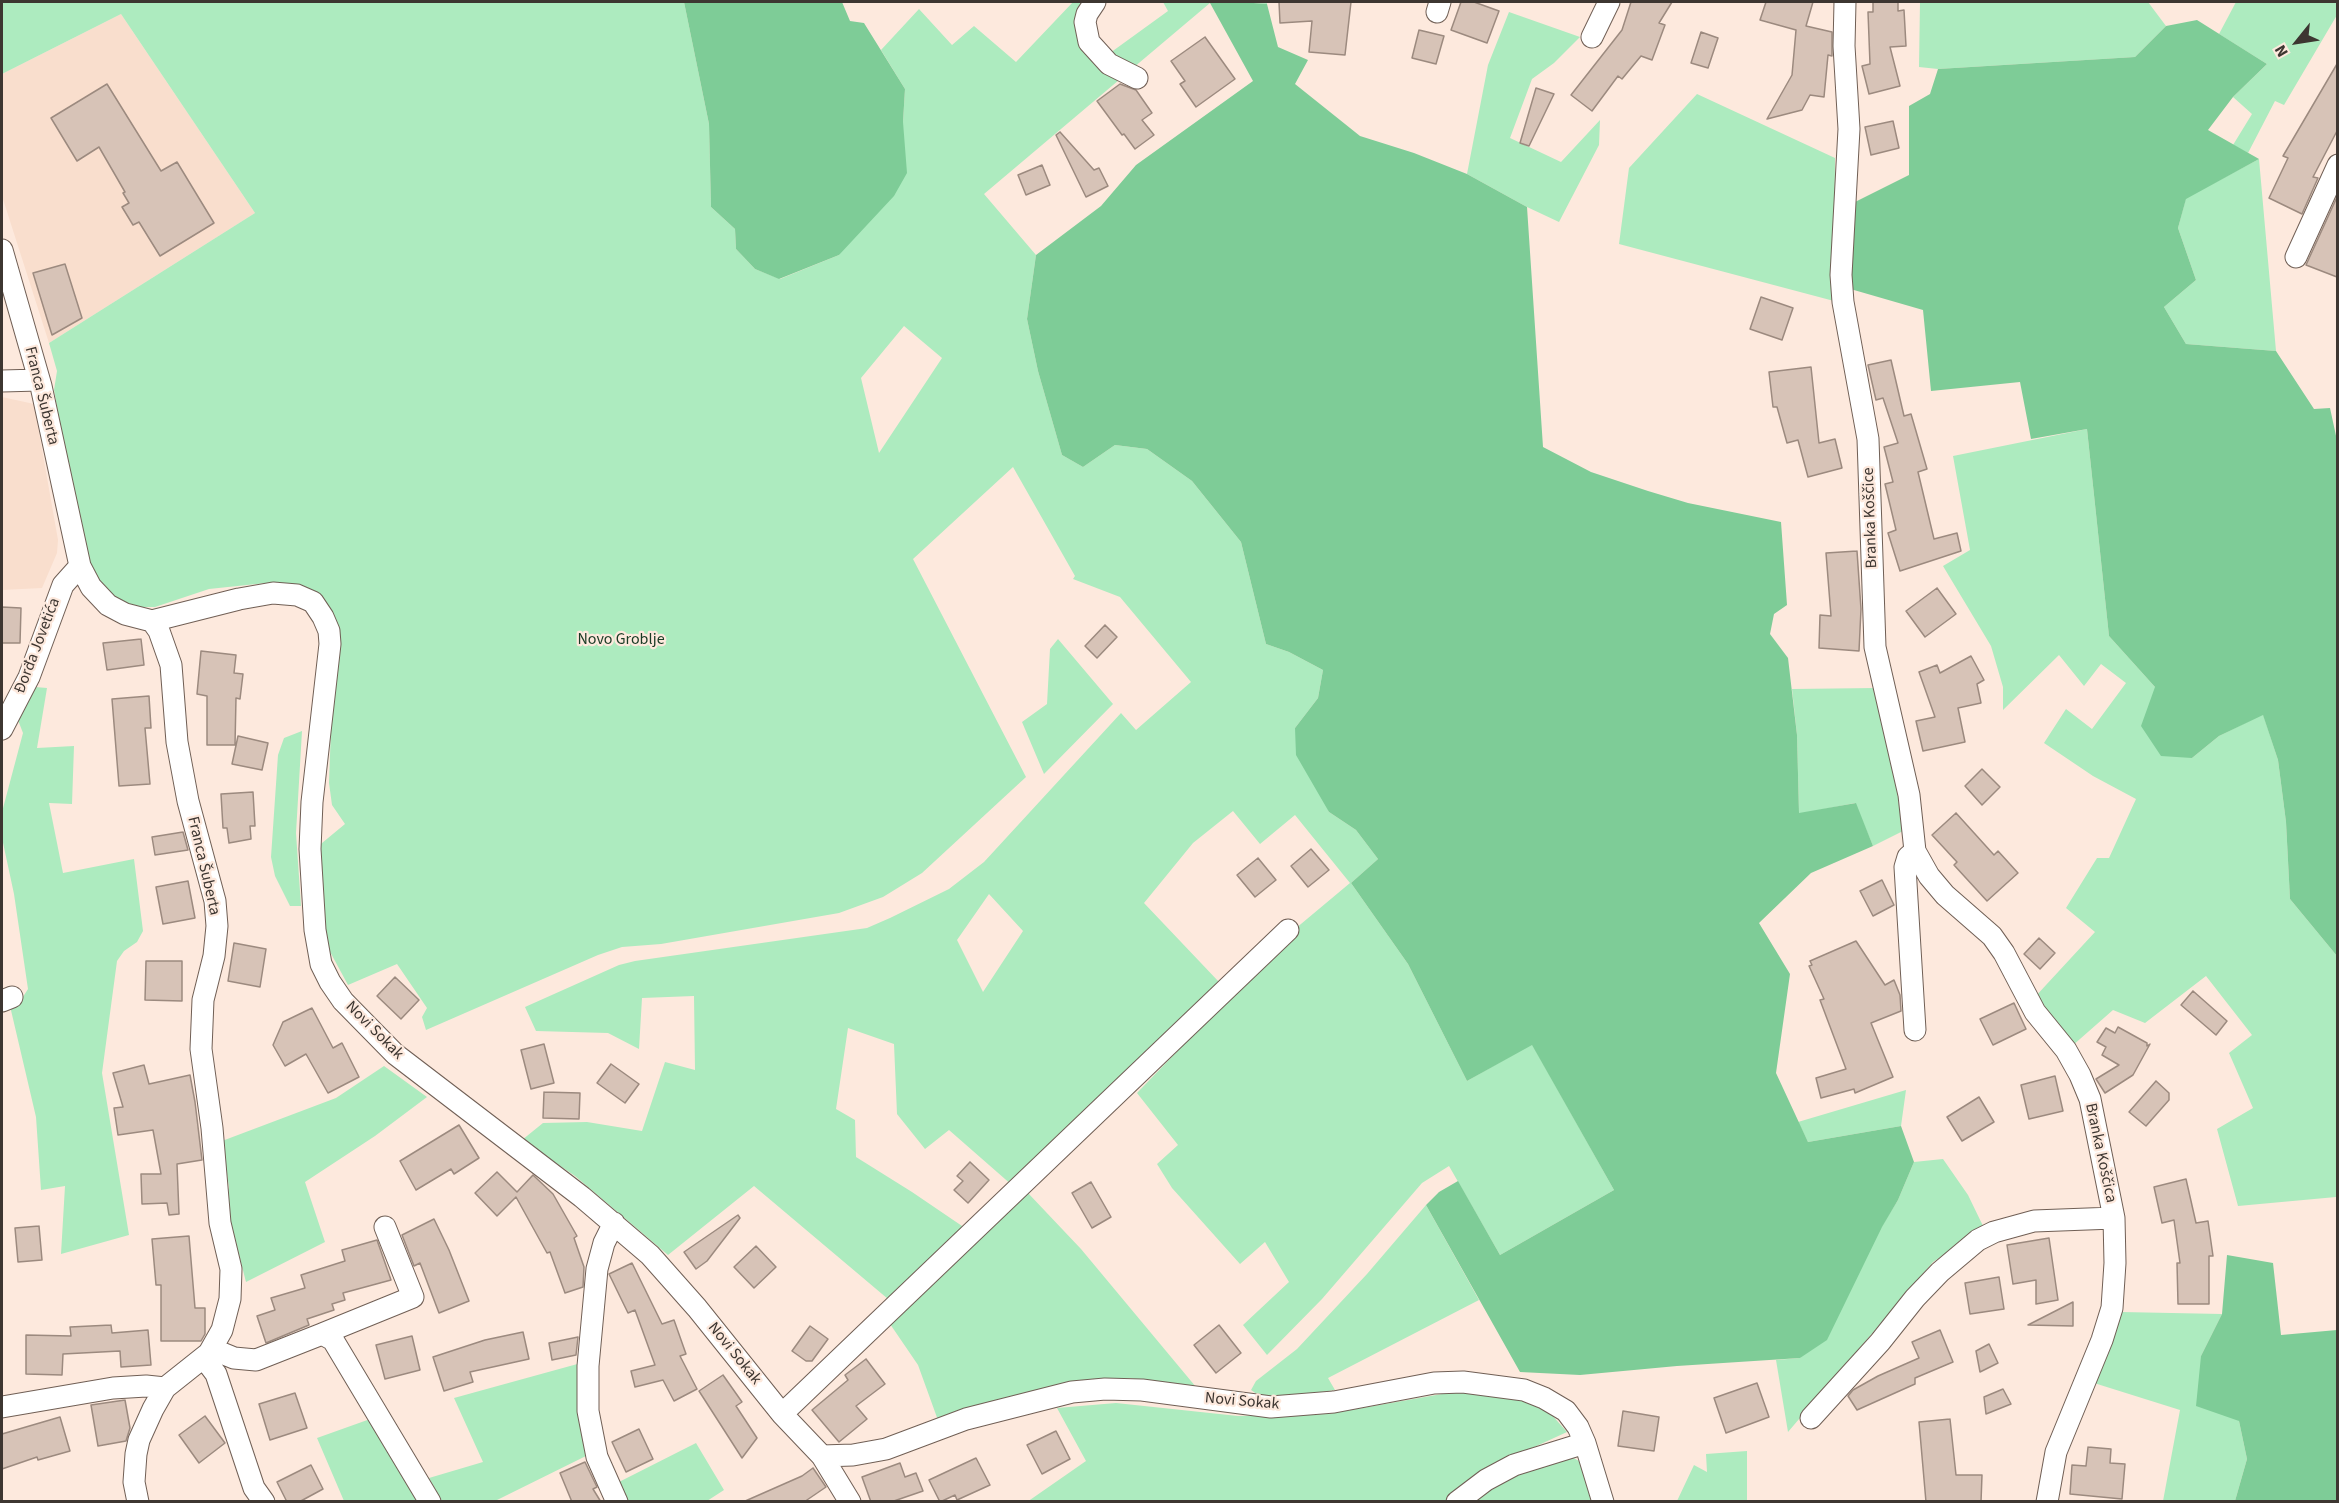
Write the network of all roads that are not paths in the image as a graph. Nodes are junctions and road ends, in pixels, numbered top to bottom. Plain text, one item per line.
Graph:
1 (1095, 2) edge
2 (1609, 2) edge
3 (1845, 2) edge
4 (1592, 37) dead end
5 (1137, 78) dead end
6 (2337, 165) edge
7 (2, 250) edge
8 (2296, 257) dead end
9 (39, 380) junction
10 (2, 381) edge
11 (80, 566) junction
12 (152, 621) junction
13 (2, 729) edge
14 (1915, 851) junction
15 (1288, 930) dead end
16 (1915, 1030) dead end
17 (2114, 1218) junction
18 (614, 1223) junction
19 (385, 1227) dead end
20 (322, 1334) junction
21 (208, 1353) junction
22 (165, 1388) junction
23 (2, 1407) edge
24 (782, 1414) junction
25 (1811, 1418) dead end
26 (1585, 1443) junction
27 (822, 1456) junction
28 (138, 1502) edge
29 (264, 1502) edge
30 (430, 1502) edge
31 (617, 1502) edge
32 (850, 1502) edge
33 (1457, 1502) edge
34 (1603, 1502) edge
35 (2047, 1502) edge

1 - 5 street
2 - 4 street
3 - 14 street, Branka Koščice
6 - 8 street
7 - 9 street, Franca Šuberta
9 - 10 street
9 - 11 street, Franca Šuberta
11 - 12 street, Franca Šuberta
11 - 13 street, Đorđa Jovetića
12 - 18 street, Novi Sokak
12 - 21 street, Franca Šuberta
14 - 16 street, Branka Koščice
14 - 17 street, Branka Koščica
15 - 24 street
17 - 25 street
17 - 35 street, Branka Koščica
18 - 24 street, Novi Sokak
18 - 31 street
19 - 20 street
20 - 21 street
20 - 30 street
21 - 22 street, Franca Šuberta
21 - 29 street
22 - 23 street
22 - 28 street, Franca Šuberta
24 - 27 street, Novi Sokak
26 - 27 street, Novi Sokak
26 - 33 street
26 - 34 street, Novi Sokak
27 - 32 street, Novi Sokak

